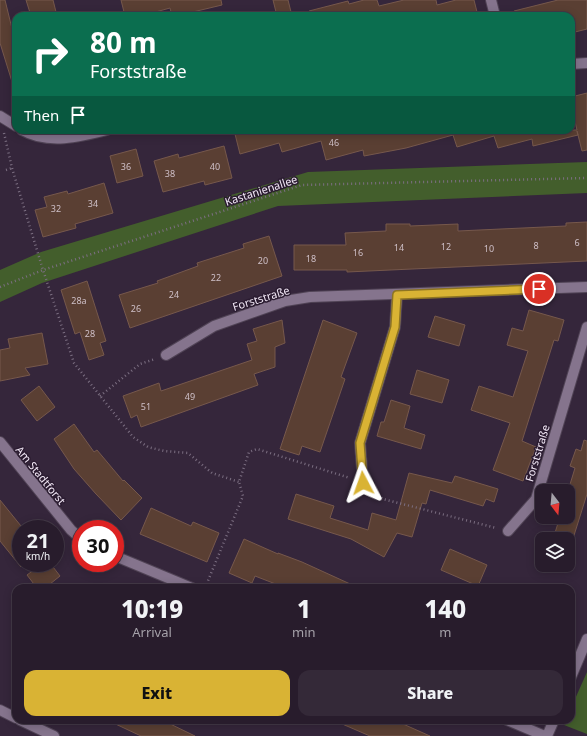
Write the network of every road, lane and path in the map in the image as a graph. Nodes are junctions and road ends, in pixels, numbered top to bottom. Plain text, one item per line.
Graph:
1 (491, 0) edge
2 (494, 12) edge
3 (587, 63) edge
4 (575, 64) edge
5 (2, 117) edge
6 (12, 123) edge
7 (36, 134) edge
8 (88, 134) edge
9 (12, 168) junction
10 (6, 170) dead end
11 (587, 178) edge
12 (43, 270) junction
13 (0, 287) edge
14 (587, 287) edge
15 (397, 295) junction
16 (587, 327) edge
17 (166, 355) joint
18 (100, 396) junction
19 (0, 442) edge
20 (239, 482) junction
21 (363, 483) junction
22 (72, 531) edge
23 (508, 531) joint
24 (124, 560) edge
25 (182, 584) edge
26 (207, 584) edge
27 (587, 638) edge
28 (575, 668) edge
29 (0, 710) edge
30 (12, 716) edge
31 (28, 724) edge
32 (517, 724) edge
33 (552, 724) edge
34 (54, 736) edge
35 (546, 736) edge

1 - 2 street
3 - 4 street
5 - 6 street
5 - 9 path
7 - 8 street
9 - 10 path
9 - 12 path
11 - 12 path, Kastanienallee
12 - 13 path, Kastanienallee
12 - 18 path
14 - 15 street, Forststraße
15 - 17 street, Forststraße
15 - 21 street
16 - 23 street, Forststraße
17 - 18 path
18 - 20 path
19 - 22 street, Am Stadtforst
20 - 21 path
20 - 26 path
21 - 23 path
24 - 25 street
27 - 28 street
29 - 30 street
31 - 34 street
32 - 35 street
33 - 35 street

